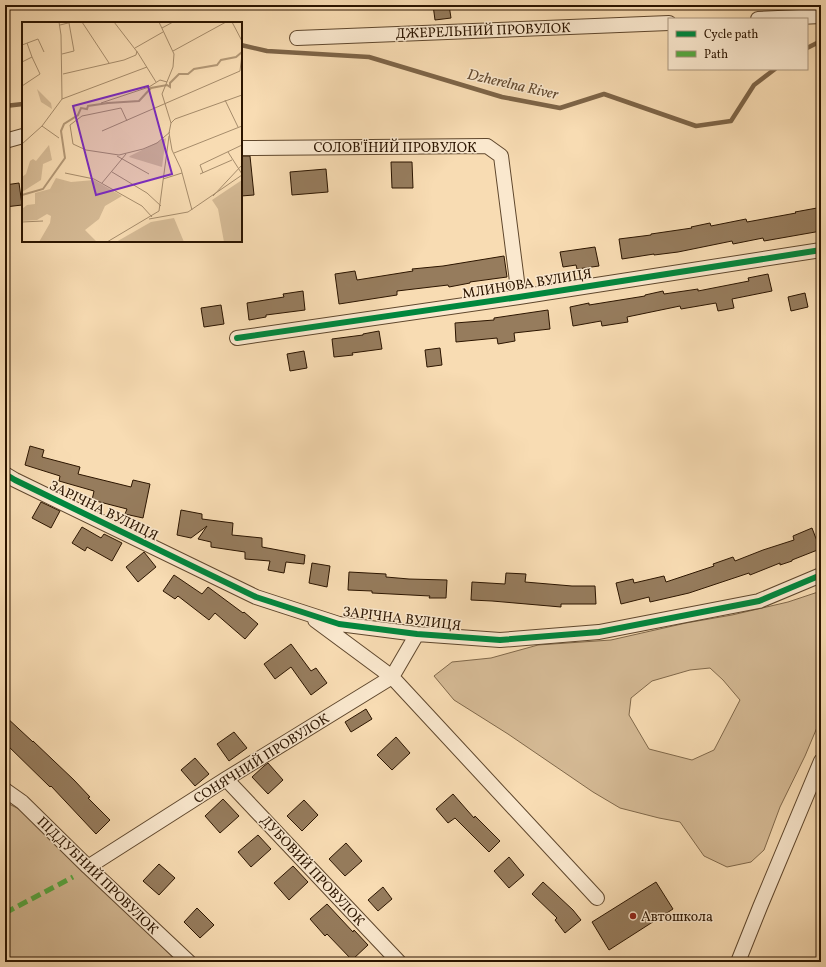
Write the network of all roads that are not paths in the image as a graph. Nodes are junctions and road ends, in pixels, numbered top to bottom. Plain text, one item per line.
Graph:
1 (821, 16) edge
2 (779, 18) edge
3 (668, 23) edge
4 (296, 38) dead end
5 (22, 136) edge
6 (5, 141) edge
7 (242, 148) edge
8 (821, 250) edge
9 (519, 297) junction
10 (237, 338) dead end
11 (5, 474) edge
12 (821, 575) edge
13 (305, 613) junction
14 (417, 634) junction
15 (392, 677) junction
16 (821, 762) edge
17 (226, 779) junction
18 (5, 790) edge
19 (88, 867) junction
20 (596, 898) dead end
21 (190, 962) edge
22 (399, 962) edge
23 (738, 962) edge

1 - 2 street
3 - 4 street, ДЖЕРЕЛЬНИЙ ПРОВУЛОК
5 - 6 street
7 - 9 street, СОЛОВ'ЇНИЙ ПРОВУЛОК
8 - 9 street, МЛИНОВА ВУЛИЦЯ
9 - 10 street, МЛИНОВА ВУЛИЦЯ
11 - 13 street, ЗАРІЧНА ВУЛИЦЯ
12 - 14 street, ЗАРІЧНА ВУЛИЦЯ
13 - 14 street, ЗАРІЧНА ВУЛИЦЯ
13 - 15 street
14 - 15 street, СОНЯЧНИЙ ПРОВУЛОК
15 - 17 street, СОНЯЧНИЙ ПРОВУЛОК
15 - 20 street
16 - 23 street
17 - 19 street, СОНЯЧНИЙ ПРОВУЛОК
17 - 22 street, ДУБОВИЙ ПРОВУЛОК
18 - 19 street, ПІДДУБНИЙ ПРОВУЛОК
19 - 21 street, ПІДДУБНИЙ ПРОВУЛОК

